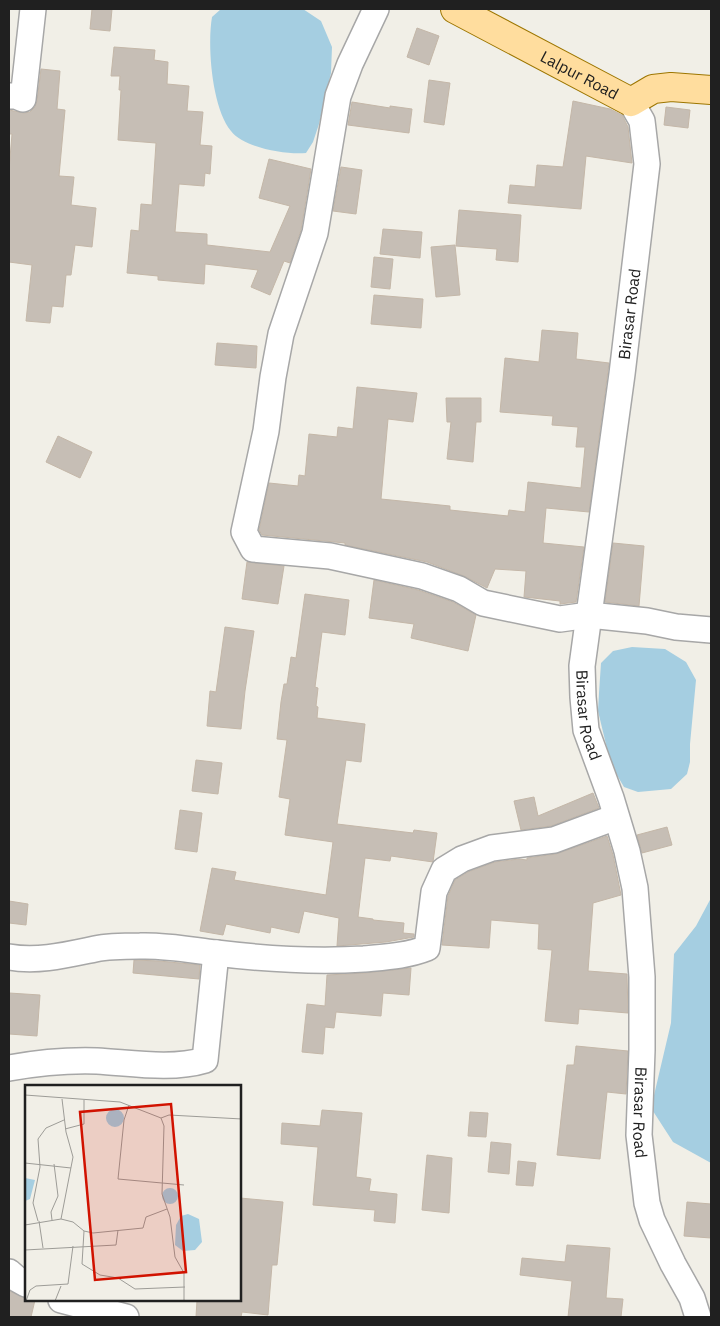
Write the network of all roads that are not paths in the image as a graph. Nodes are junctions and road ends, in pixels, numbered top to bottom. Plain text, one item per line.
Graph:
1 (33, 9) edge
2 (376, 9) edge
3 (455, 9) edge
4 (711, 90) edge
5 (9, 96) edge
6 (631, 102) junction
7 (589, 615) junction
8 (711, 630) edge
9 (616, 817) junction
10 (216, 953) junction
11 (9, 957) edge
12 (9, 1068) edge
13 (9, 1272) edge
14 (25, 1283) edge
15 (66, 1301) edge
16 (126, 1317) edge
17 (698, 1317) edge

1 - 5 street
2 - 7 street
3 - 6 main road, Lalpur Road
4 - 6 main road, Lalpur Road
6 - 7 street, Birasar Road
7 - 8 street
7 - 9 street, Birasar Road
9 - 10 street
9 - 17 street, Birasar Road
10 - 11 street
10 - 12 street
13 - 14 street
15 - 16 street

